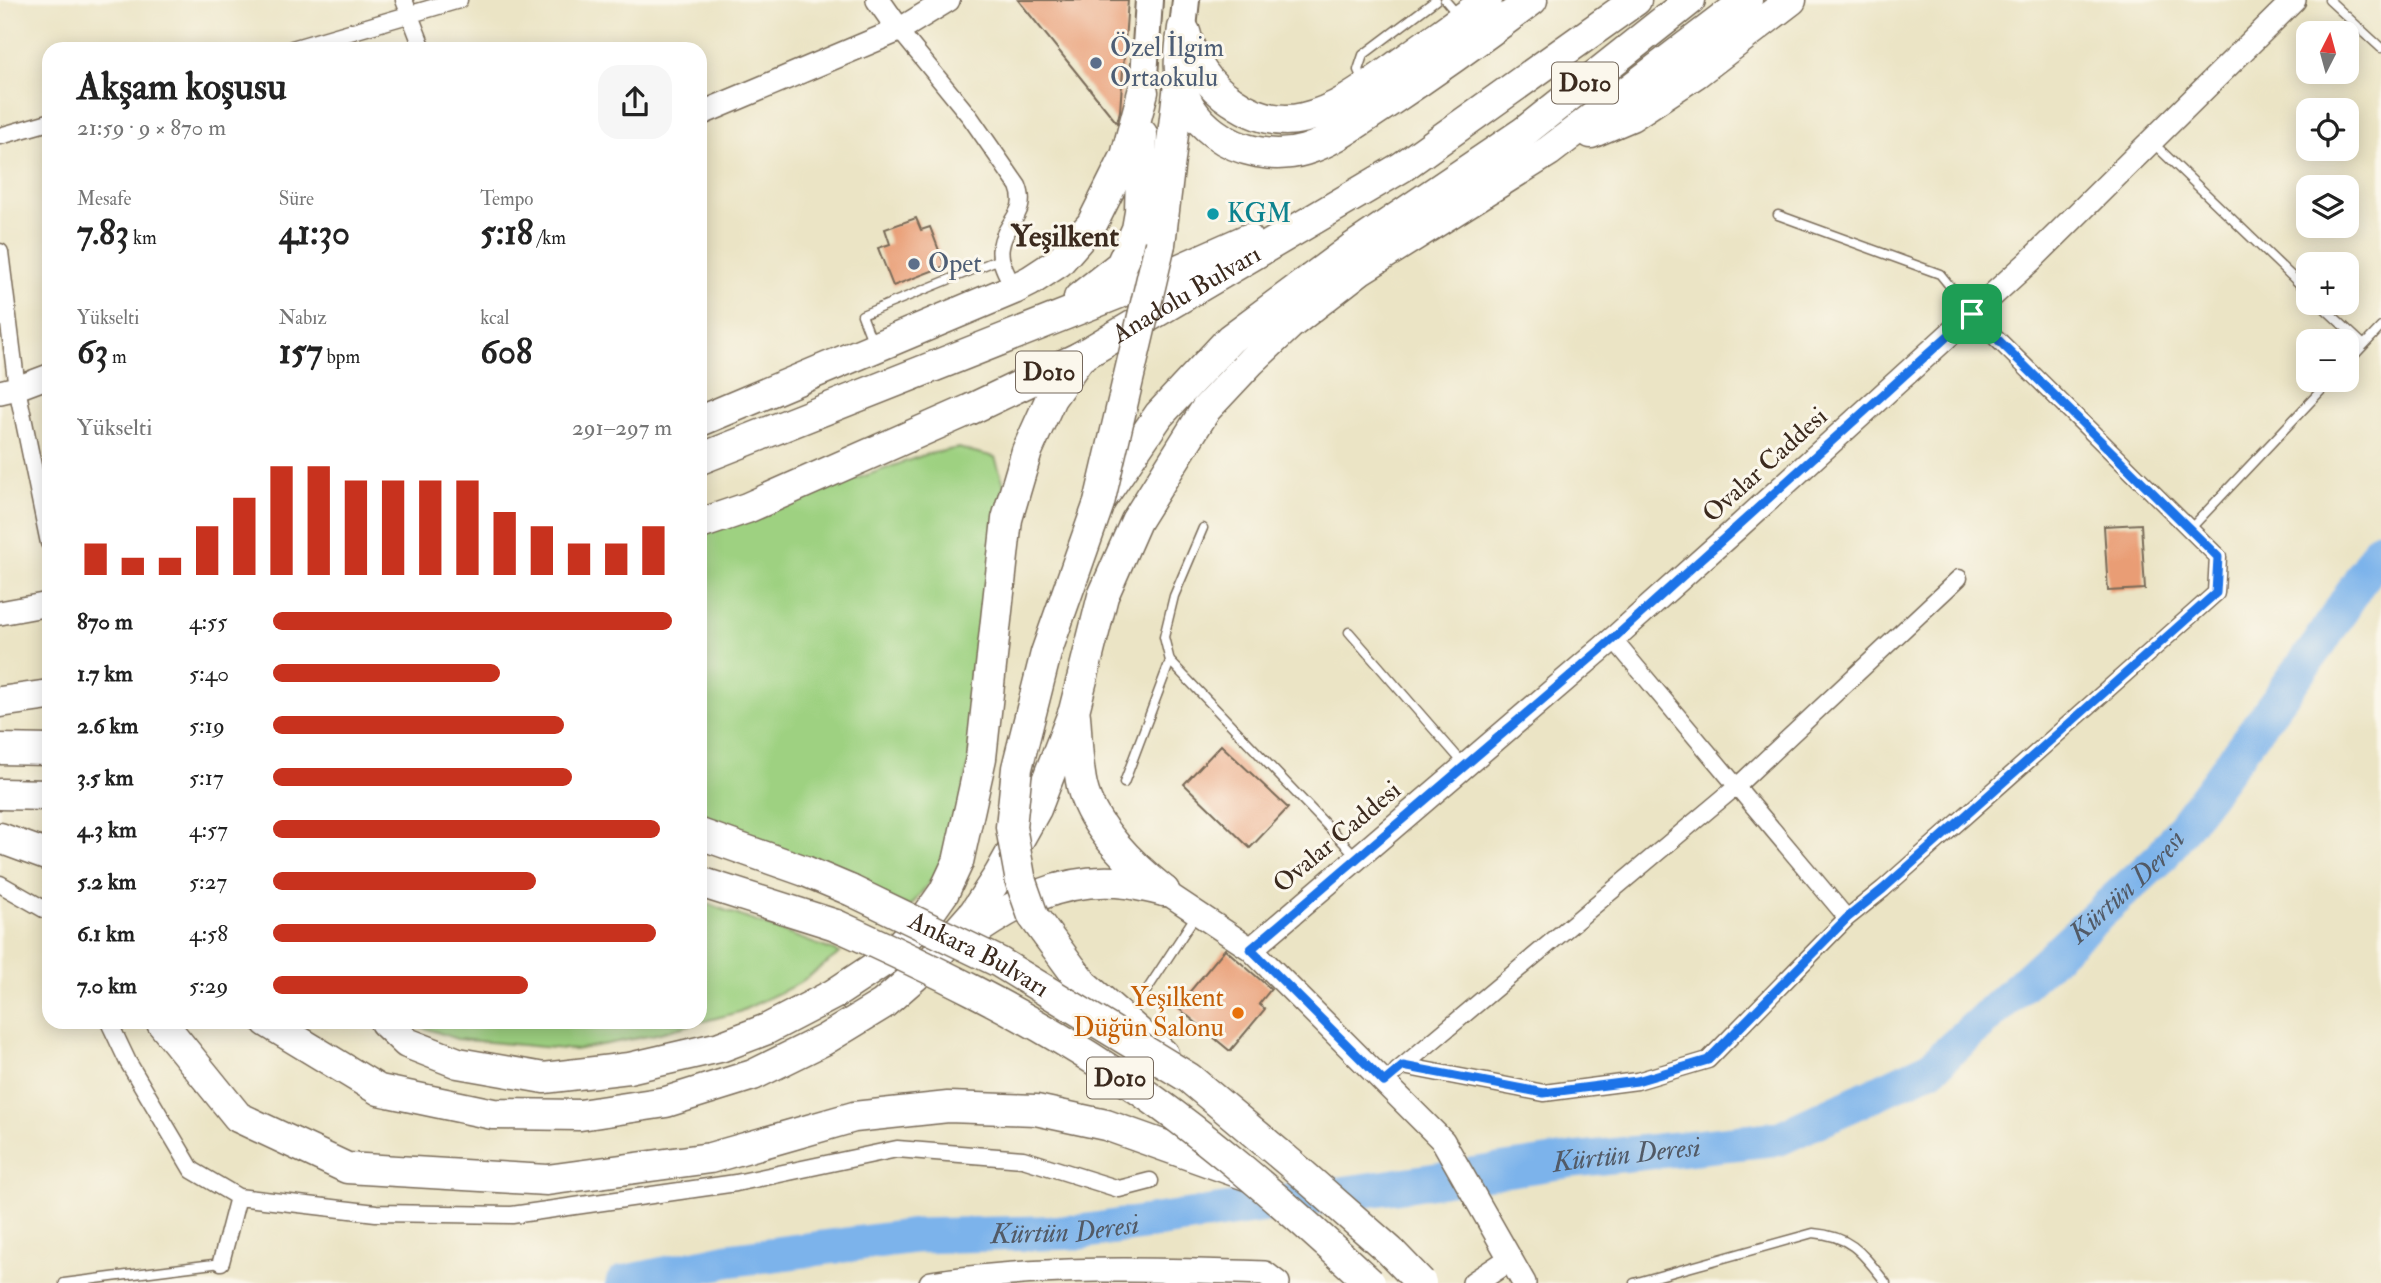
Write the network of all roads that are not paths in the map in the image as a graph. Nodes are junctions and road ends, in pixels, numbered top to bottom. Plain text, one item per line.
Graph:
1 (458, 0) edge
2 (878, 0) edge
3 (948, 0) edge
4 (1149, 0) edge
5 (1436, 0) edge
6 (1487, 0) edge
7 (1532, 0) edge
8 (1636, 0) edge
9 (1689, 0) edge
10 (1747, 0) edge
11 (1791, 0) edge
12 (2294, 0) edge
13 (2329, 0) edge
14 (408, 7) edge
15 (1453, 10) edge
16 (1185, 14) edge
17 (899, 30) junction
18 (311, 42) edge
19 (420, 42) edge
20 (2381, 48) edge
21 (1179, 83) junction
22 (1366, 88) junction
23 (1143, 92) junction
24 (707, 111) edge
25 (42, 124) edge
26 (0, 136) edge
27 (2151, 141) junction
28 (1549, 151) junction
29 (1380, 181) junction
30 (1778, 215) dead end
31 (0, 252) edge
32 (1002, 258) junction
33 (2296, 280) edge
34 (1014, 289) junction
35 (1972, 314) junction
36 (2332, 315) edge
37 (2381, 327) edge
38 (2364, 345) junction
39 (875, 349) junction
40 (2359, 350) edge
41 (1080, 357) junction
42 (930, 367) junction
43 (42, 378) edge
44 (9, 390) edge
45 (2320, 392) edge
46 (707, 418) edge
47 (707, 456) edge
48 (1099, 503) junction
49 (42, 516) edge
50 (707, 522) edge
51 (2191, 527) junction
52 (1203, 528) dead end
53 (1959, 578) dead end
54 (42, 605) edge
55 (0, 613) edge
56 (1349, 632) dead end
57 (1613, 639) junction
58 (1170, 661) junction
59 (42, 696) edge
60 (0, 702) edge
61 (1074, 710) junction
62 (0, 749) edge
63 (42, 750) edge
64 (1464, 765) junction
65 (1124, 783) dead end
66 (1737, 786) junction
67 (0, 794) edge
68 (42, 795) edge
69 (707, 835) edge
70 (0, 838) edge
71 (42, 853) edge
72 (1357, 856) junction
73 (0, 884) edge
74 (707, 884) edge
75 (1164, 891) junction
76 (42, 908) edge
77 (1198, 913) junction
78 (1847, 918) junction
79 (1251, 949) junction
80 (930, 963) junction
81 (1139, 1002) dead end
82 (112, 1029) edge
83 (167, 1029) edge
84 (279, 1029) edge
85 (392, 1029) edge
86 (1403, 1066) junction
87 (1189, 1078) junction
88 (1384, 1082) junction
89 (1249, 1176) junction
90 (1150, 1181) dead end
91 (238, 1197) junction
92 (1508, 1257) junction
93 (221, 1262) joint
94 (64, 1283) edge
95 (931, 1283) edge
96 (1278, 1283) edge
97 (1370, 1283) edge
98 (1421, 1283) edge
99 (1474, 1283) edge
100 (1524, 1283) edge
101 (1634, 1283) edge
102 (1886, 1283) edge

1 - 14 street
2 - 17 street
3 - 17 street
4 - 23 main road
5 - 22 lane
6 - 15 highway
7 - 21 highway
8 - 29 highway, Anadolu Bulvarı / D010
9 - 48 highway, Anadolu Bulvarı / D010
10 - 28 highway
11 - 28 highway
12 - 27 street, Ovalar Caddesi
13 - 20 lane
14 - 18 street
14 - 19 street
15 - 22 highway
16 - 21 highway
16 - 22 highway
17 - 24 street
17 - 32 street
21 - 48 highway, bridge
23 - 34 highway
23 - 42 highway
25 - 26 street
27 - 33 lane
27 - 35 street, Ovalar Caddesi
28 - 61 highway
29 - 41 highway, Anadolu Bulvarı / D010
29 - 42 highway
30 - 35 lane
31 - 44 street
32 - 34 street
32 - 39 lane
34 - 39 highway
35 - 51 street
35 - 57 street, Ovalar Caddesi
36 - 38 lane
37 - 38 lane
38 - 40 lane
39 - 46 highway
41 - 50 highway, Anadolu Bulvarı / D010
41 - 85 highway
42 - 47 highway
43 - 44 street
44 - 49 street
45 - 51 lane
48 - 87 highway, bridge
51 - 78 street
52 - 58 lane
53 - 66 street
54 - 55 street
56 - 64 lane
57 - 64 street, Ovalar Caddesi
57 - 66 street
58 - 65 lane
58 - 72 lane
59 - 60 highway
61 - 75 highway
61 - 80 highway
62 - 63 highway
64 - 72 street, Ovalar Caddesi
66 - 78 street
66 - 86 street
67 - 68 highway
69 - 87 highway, Ankara Bulvarı / D010, bridge
70 - 71 highway
72 - 79 street, Ovalar Caddesi
73 - 76 street
74 - 89 highway, Ankara Bulvarı / D010, bridge
75 - 77 street
75 - 80 highway
77 - 79 street
77 - 81 lane
78 - 86 street
79 - 88 street
80 - 84 highway
82 - 91 street
83 - 89 highway
86 - 88 street
87 - 98 highway, Ankara Bulvarı / D010, bridge
88 - 92 street
89 - 97 highway, Ankara Bulvarı / D010, bridge
90 - 91 street
91 - 93 street
92 - 99 street
92 - 100 street
93 - 94 lane
95 - 96 street
101 - 102 lane

